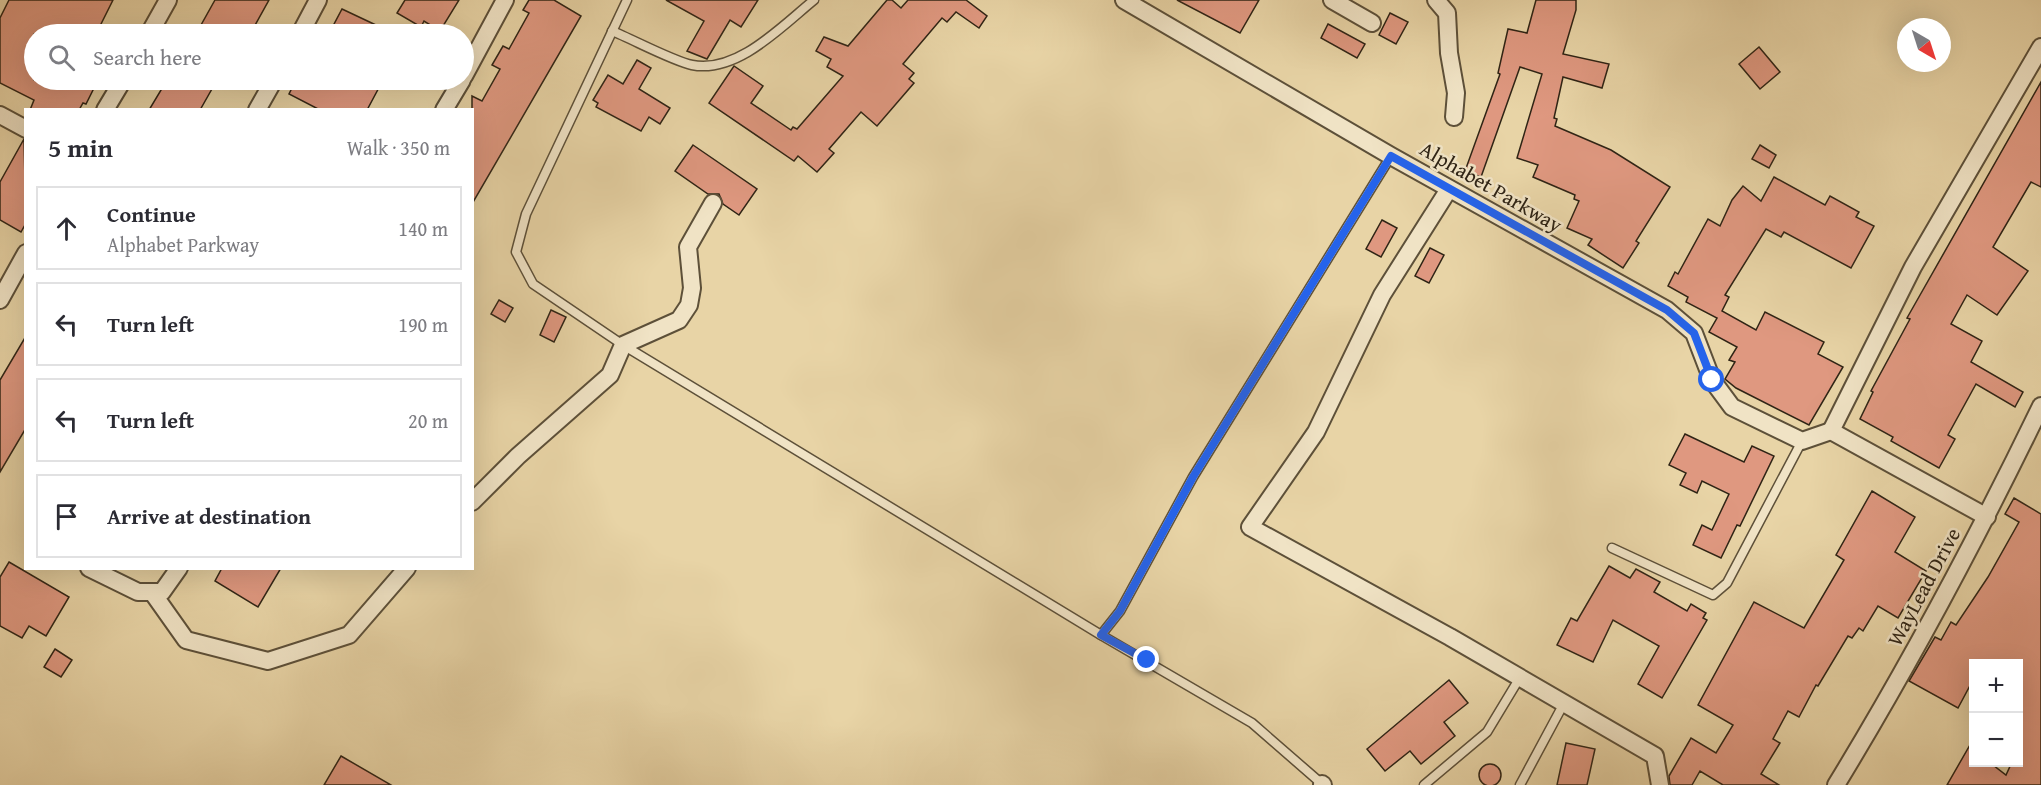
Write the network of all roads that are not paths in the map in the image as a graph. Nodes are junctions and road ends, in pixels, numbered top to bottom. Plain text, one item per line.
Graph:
1 (168, 0) edge
2 (318, 0) edge
3 (506, 0) edge
4 (627, 0) edge
5 (814, 0) edge
6 (1124, 0) edge
7 (1332, 0) edge
8 (1436, 0) edge
9 (1372, 23) dead end
10 (154, 24) edge
11 (305, 24) edge
12 (612, 31) junction
13 (2041, 47) edge
14 (474, 58) edge
15 (117, 90) edge
16 (268, 90) edge
17 (456, 90) edge
18 (106, 108) edge
19 (258, 108) edge
20 (445, 108) edge
21 (0, 115) edge
22 (1454, 117) dead end
23 (24, 128) edge
24 (1391, 156) junction
25 (1449, 189) junction
26 (713, 203) dead end
27 (24, 257) edge
28 (0, 300) edge
29 (623, 345) junction
30 (2041, 406) edge
31 (1831, 431) junction
32 (1802, 441) junction
33 (474, 500) edge
34 (1987, 517) junction
35 (1612, 548) dead end
36 (93, 570) edge
37 (178, 570) edge
38 (405, 570) edge
39 (152, 592) junction
40 (1101, 635) junction
41 (1520, 679) junction
42 (1563, 705) junction
43 (1322, 784) edge
44 (1424, 785) edge
45 (1521, 785) edge
46 (1660, 785) edge
47 (1836, 785) edge

1 - 10 street
2 - 11 street
3 - 14 street
4 - 12 lane
5 - 12 lane
6 - 24 street, Alphabet Parkway
7 - 9 street
8 - 22 street
12 - 29 lane
13 - 31 street
15 - 18 street
16 - 19 street
17 - 20 street
21 - 23 street
24 - 25 street, Alphabet Parkway
24 - 40 lane
25 - 32 street, Alphabet Parkway
25 - 41 street
26 - 29 street
27 - 28 street
29 - 33 street
29 - 40 lane
30 - 34 street, WayLead Drive
31 - 32 street
31 - 34 street
32 - 35 lane
34 - 47 street, WayLead Drive
36 - 39 street
37 - 39 street
38 - 39 street
40 - 43 lane
41 - 42 street
41 - 44 lane
42 - 45 lane
42 - 46 street

